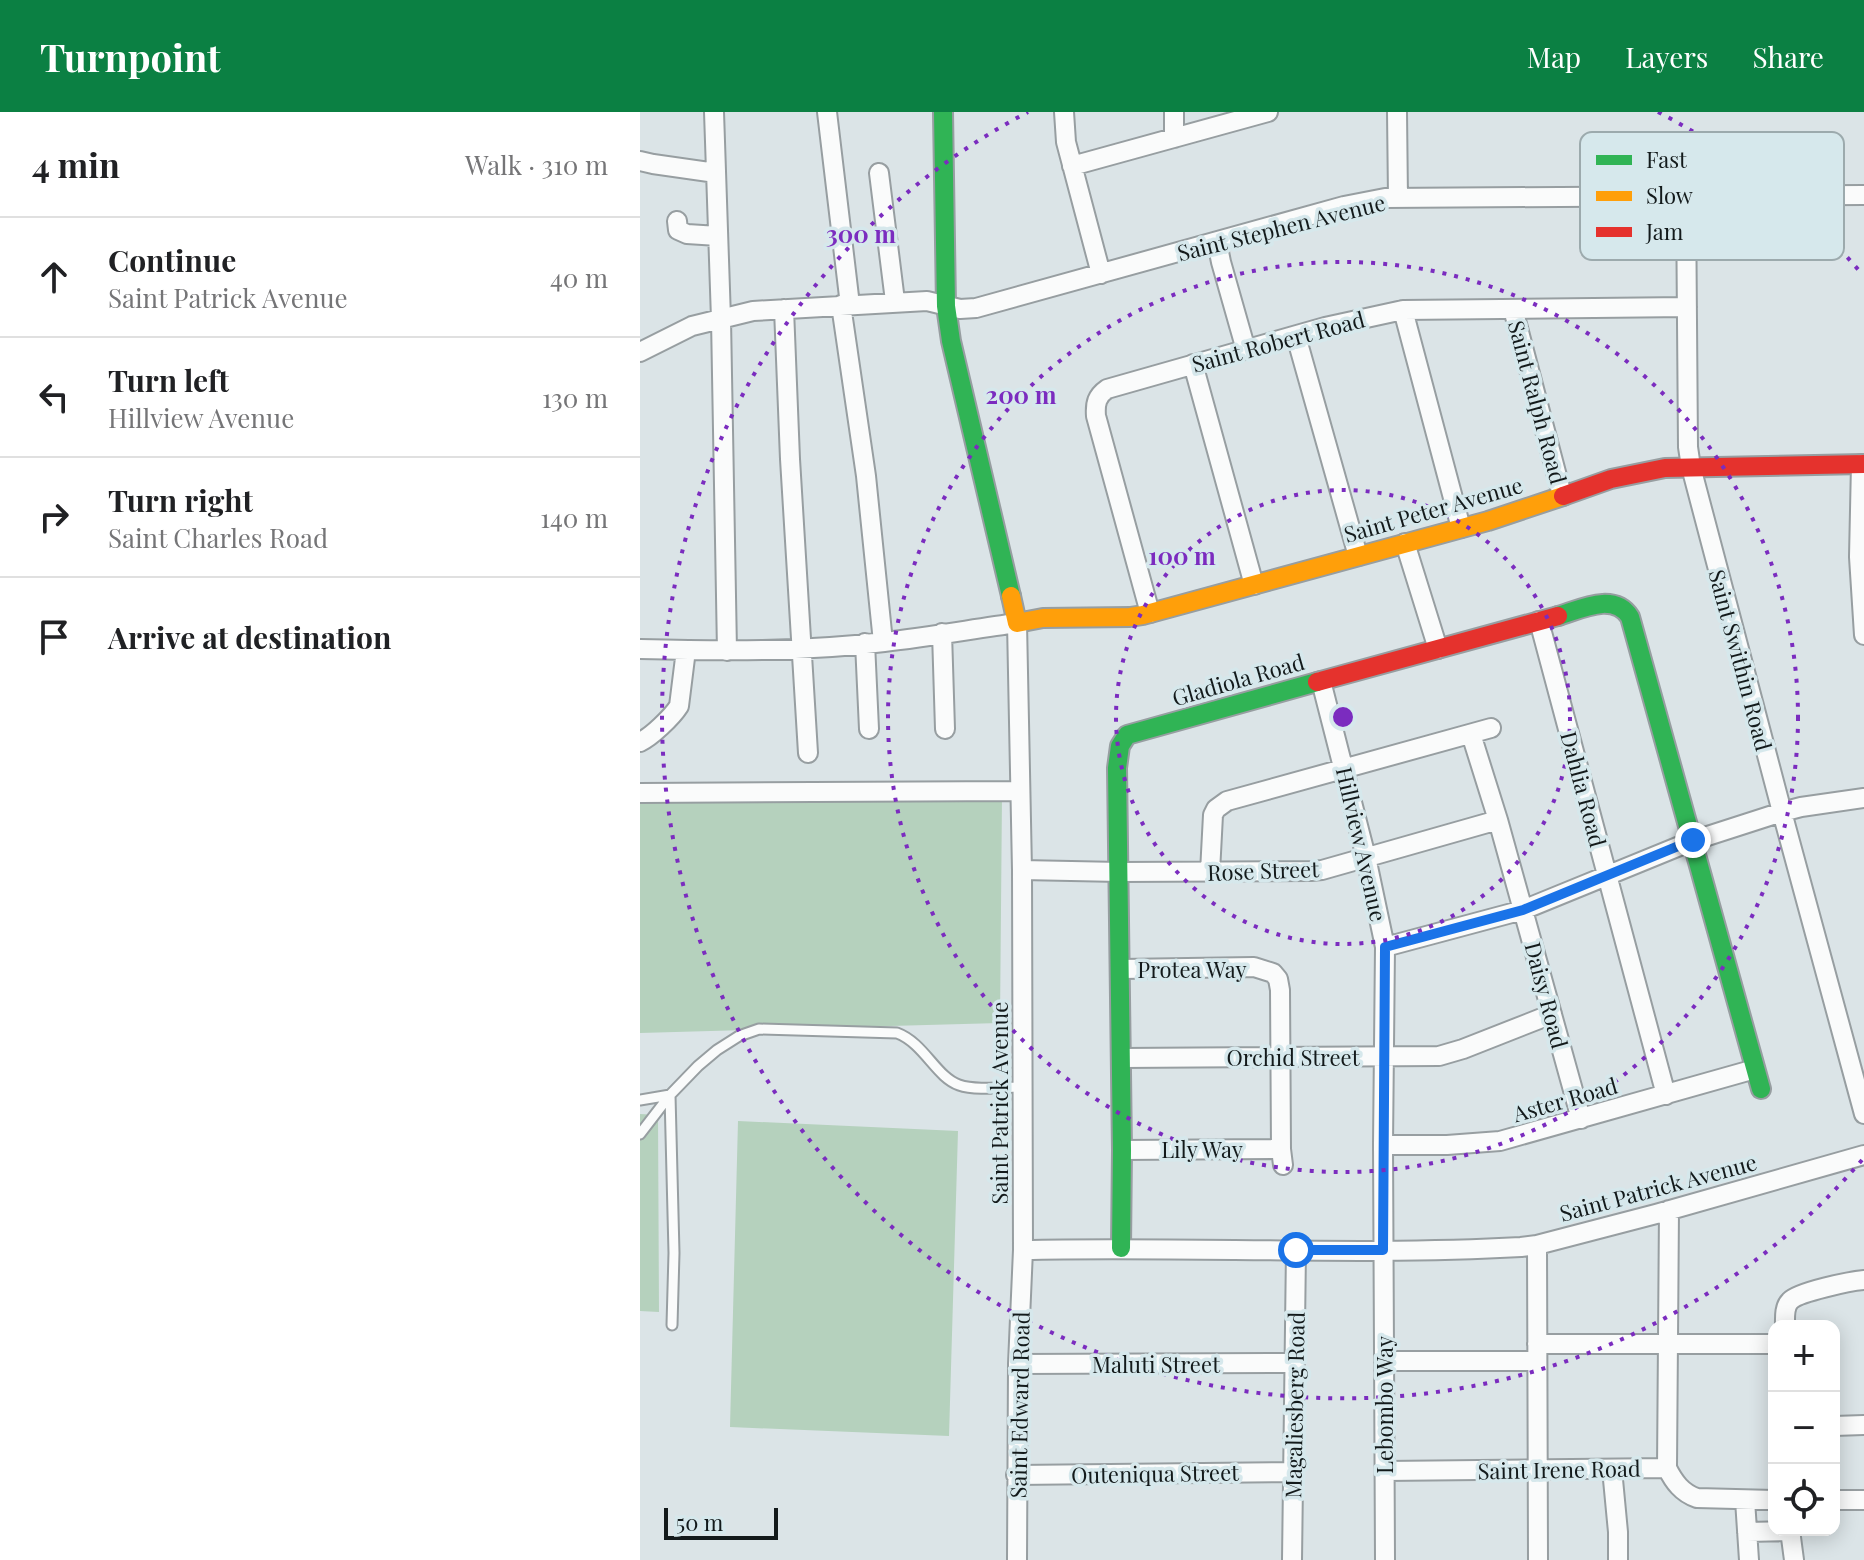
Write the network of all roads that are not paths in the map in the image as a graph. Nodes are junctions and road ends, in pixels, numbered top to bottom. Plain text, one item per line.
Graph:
1 (714, 112) edge
2 (827, 112) edge
3 (943, 112) edge
4 (1064, 112) edge
5 (1174, 112) edge
6 (1268, 112) edge
7 (1397, 112) edge
8 (1174, 138) junction
9 (640, 161) edge
10 (1072, 166) junction
11 (716, 173) junction
12 (879, 173) dead end
13 (1844, 195) edge
14 (1864, 195) edge
15 (1580, 197) edge
16 (1398, 198) junction
17 (677, 221) dead end
18 (718, 236) junction
19 (1217, 242) junction
20 (1687, 260) edge
21 (1101, 274) junction
22 (895, 301) junction
23 (846, 305) junction
24 (946, 306) junction
25 (1687, 307) junction
26 (784, 309) junction
27 (1513, 309) junction
28 (1403, 310) junction
29 (721, 319) junction
30 (1296, 336) junction
31 (1246, 350) junction
32 (640, 352) edge
33 (1193, 364) junction
34 (1862, 464) edge
35 (1691, 467) junction
36 (1562, 495) junction
37 (1461, 528) junction
38 (1405, 543) junction
39 (1358, 556) junction
40 (1254, 585) junction
41 (1150, 613) junction
42 (1539, 621) junction
43 (1017, 623) junction
44 (942, 633) junction
45 (1864, 635) edge
46 (874, 643) junction
47 (640, 649) edge
48 (802, 649) junction
49 (1438, 649) junction
50 (686, 650) junction
51 (727, 651) junction
52 (1321, 681) junction
53 (1491, 728) dead end
54 (869, 729) dead end
55 (945, 729) dead end
56 (1471, 734) junction
57 (640, 742) edge
58 (808, 753) dead end
59 (1344, 768) junction
60 (1019, 791) junction
61 (640, 793) edge
62 (1864, 798) edge
63 (1782, 812) junction
64 (1498, 820) junction
65 (1693, 840) junction
66 (1366, 857) junction
67 (1022, 870) junction
68 (1120, 872) junction
69 (1210, 872) junction
70 (1608, 876) junction
71 (1523, 910) junction
72 (1385, 947) junction
73 (1121, 969) junction
74 (1552, 1014) junction
75 (1383, 1057) junction
76 (1122, 1058) junction
77 (1281, 1058) junction
78 (1755, 1069) junction
79 (1023, 1087) junction
80 (1761, 1089) dead end
81 (670, 1095) junction
82 (1666, 1095) junction
83 (640, 1100) edge
84 (1864, 1114) edge
85 (1581, 1119) junction
86 (640, 1134) edge
87 (1383, 1145) junction
88 (1122, 1150) junction
89 (1864, 1155) edge
90 (1669, 1210) junction
91 (1537, 1245) junction
92 (1121, 1248) junction
93 (1023, 1250) junction
94 (1296, 1250) junction
95 (1383, 1250) junction
96 (1864, 1280) edge
97 (1785, 1320) edge
98 (672, 1325) dead end
99 (1668, 1344) junction
100 (1768, 1344) edge
101 (1537, 1352) junction
102 (1384, 1361) junction
103 (1295, 1363) junction
104 (1018, 1364) junction
105 (1864, 1425) edge
106 (1840, 1426) edge
107 (1667, 1468) junction
108 (1538, 1469) junction
109 (1612, 1469) junction
110 (1385, 1471) junction
111 (1294, 1472) junction
112 (1016, 1475) junction
113 (1745, 1500) junction
114 (1768, 1500) edge
115 (1840, 1500) edge
116 (1864, 1500) edge
117 (1768, 1531) edge
118 (1747, 1532) junction
119 (1791, 1536) edge
120 (1017, 1560) edge
121 (1292, 1560) edge
122 (1385, 1560) edge
123 (1538, 1560) edge
124 (1618, 1560) edge
125 (1749, 1560) edge
126 (1794, 1560) edge

1 - 11 street
2 - 23 street
3 - 24 street, Saint Patrick Avenue
4 - 10 street
5 - 8 street
6 - 8 street
7 - 16 street
8 - 10 street
9 - 11 street
10 - 21 street
11 - 18 street
12 - 22 street
13 - 14 street, Saint Stephen Avenue
15 - 16 street, Saint Stephen Avenue
16 - 19 street, Saint Stephen Avenue
17 - 18 street
18 - 29 street
19 - 21 street, Saint Stephen Avenue
19 - 31 street
20 - 25 street, Saint Swithin Road
21 - 24 street, Saint Stephen Avenue
22 - 23 street, Saint Stephen Avenue
22 - 24 street, Saint Stephen Avenue
23 - 26 street, Saint Stephen Avenue
23 - 46 street
24 - 43 street, Saint Patrick Avenue
25 - 27 street, Saint Robert Road
25 - 35 street, Saint Swithin Road
26 - 29 street, Saint Stephen Avenue
26 - 48 street
27 - 28 street, Saint Robert Road
27 - 36 street, Saint Ralph Road
28 - 30 street, Saint Robert Road
28 - 37 street
29 - 32 street, Saint Stephen Avenue
29 - 51 street
30 - 31 street, Saint Robert Road
30 - 39 street
31 - 33 street, Saint Robert Road
33 - 40 street
33 - 41 street, Saint Robert Road
34 - 35 street, Saint Peter Avenue
34 - 45 street
35 - 36 street, Saint Peter Avenue
35 - 63 street, Saint Swithin Road
36 - 37 street, Saint Peter Avenue
37 - 38 street, Saint Peter Avenue
38 - 39 street, Saint Peter Avenue
38 - 49 street
39 - 40 street, Saint Peter Avenue
40 - 41 street, Saint Peter Avenue
41 - 43 street, Saint Peter Avenue
42 - 49 street, Gladiola Road
42 - 65 street, Gladiola Road
42 - 70 street, Dahlia Road
43 - 44 street
43 - 60 street, Saint Patrick Avenue
44 - 46 street
44 - 55 street
46 - 48 street
46 - 54 street
47 - 50 street
48 - 51 street
48 - 58 street
49 - 52 street, Gladiola Road
50 - 51 street
50 - 57 street
52 - 59 street, Hillview Avenue
52 - 68 street, Gladiola Road
53 - 56 street
56 - 59 street
56 - 64 street, Daisy Road
59 - 66 street, Hillview Avenue
59 - 69 street
60 - 61 street
60 - 67 street, Saint Patrick Avenue
62 - 63 street
63 - 65 street
63 - 84 street, Saint Swithin Road
64 - 66 street, Rose Street
64 - 71 street, Daisy Road
65 - 70 street
65 - 78 street
66 - 69 street, Rose Street
66 - 72 street, Hillview Avenue
67 - 68 street, Rose Street
67 - 79 street, Saint Patrick Avenue
68 - 69 street, Rose Street
68 - 73 street, Gladiola Road
70 - 71 street
70 - 82 street, Dahlia Road
71 - 72 street
71 - 74 street, Daisy Road
72 - 75 street, Hillview Avenue
73 - 76 street, Gladiola Road
73 - 77 street, Protea Way
74 - 75 street, Orchid Street
74 - 85 street, Daisy Road
75 - 77 street, Orchid Street
75 - 87 street, Hillview Avenue
76 - 77 street, Orchid Street
76 - 88 street, Gladiola Road
77 - 88 street, Lily Way
78 - 80 street
78 - 82 street, Aster Road
79 - 81 lane
79 - 93 street, Saint Patrick Avenue
81 - 83 lane
81 - 86 lane
81 - 98 lane
82 - 85 street, Aster Road
85 - 87 street, Aster Road
87 - 95 street, Hillview Avenue
88 - 92 street, Gladiola Road
89 - 90 street, Saint Patrick Avenue
90 - 91 street, Saint Patrick Avenue
90 - 99 street, Saint Irene Road
91 - 95 street, Saint Patrick Avenue
91 - 101 street
92 - 93 street, Saint Patrick Avenue
92 - 94 street, Saint Patrick Avenue
93 - 104 street, Saint Edward Road
94 - 95 street, Saint Patrick Avenue
94 - 103 street, Magaliesberg Road
95 - 102 street, Lebombo Way
96 - 97 street
99 - 100 street
99 - 101 street
99 - 107 street, Saint Irene Road
101 - 102 street
101 - 108 street
102 - 110 street, Lebombo Way
103 - 104 street, Maluti Street
103 - 111 street, Magaliesberg Road
104 - 112 street, Saint Edward Road
105 - 106 street
107 - 109 street, Saint Irene Road
107 - 113 street
108 - 109 street, Saint Irene Road
108 - 110 street, Saint Irene Road
108 - 123 street
109 - 124 street
110 - 122 street, Lebombo Way
111 - 112 street, Outeniqua Street
111 - 121 street, Magaliesberg Road
112 - 120 street, Saint Edward Road
113 - 114 street
113 - 118 street
115 - 116 street
117 - 118 street
118 - 125 street
119 - 126 street

